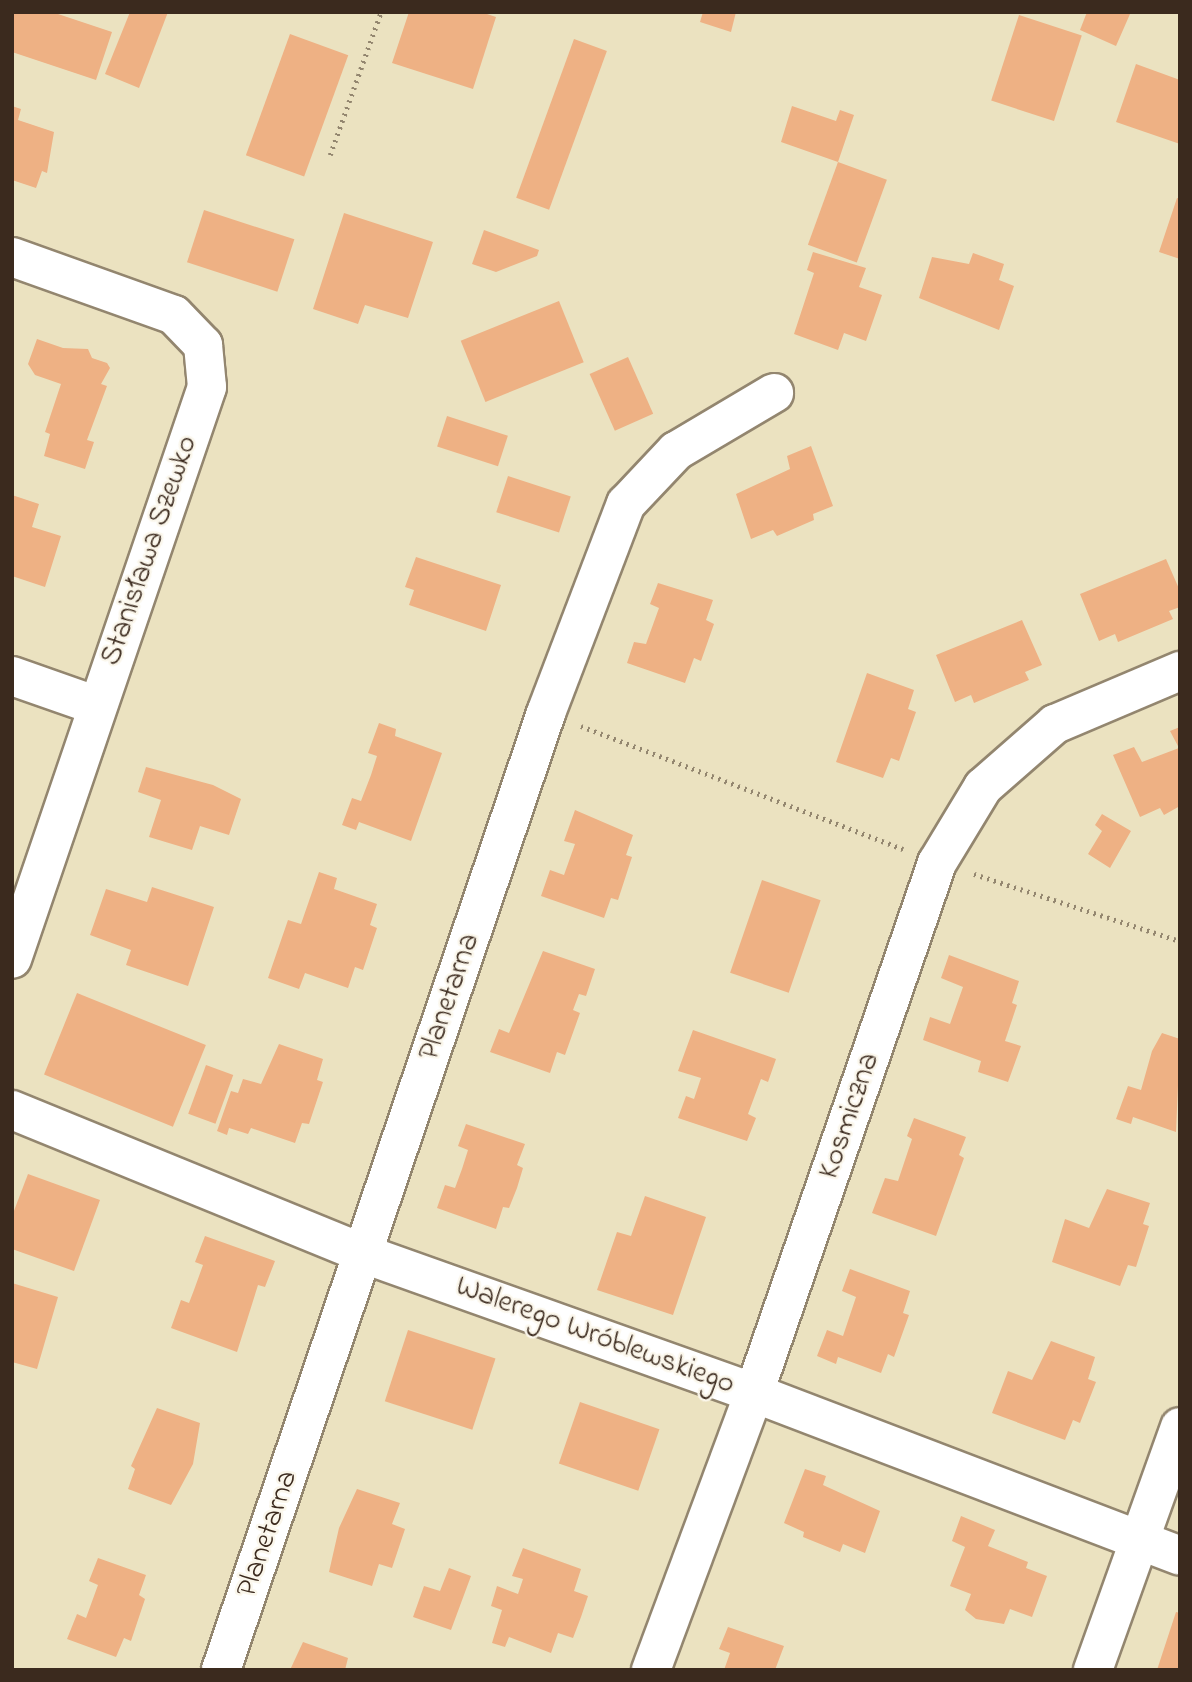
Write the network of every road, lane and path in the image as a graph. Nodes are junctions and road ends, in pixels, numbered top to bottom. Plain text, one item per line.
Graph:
1 (381, 12) edge
2 (330, 155) dead end
3 (12, 257) edge
4 (774, 393) dead end
5 (1180, 671) edge
6 (12, 676) edge
7 (96, 705) junction
8 (546, 713) junction
9 (937, 863) junction
10 (1180, 941) edge
11 (12, 958) edge
12 (12, 1110) edge
13 (364, 1254) junction
14 (754, 1393) junction
15 (1180, 1427) edge
16 (1140, 1543) junction
17 (1180, 1556) edge
18 (221, 1670) edge
19 (651, 1670) edge
20 (1093, 1670) edge

1 - 2 path
3 - 7 street, Stanisława Szewko
4 - 8 street, Planetarna
5 - 9 street, Kosmiczna
6 - 7 street
7 - 11 street, Stanisława Szewko
8 - 9 path
8 - 13 street, Planetarna
9 - 10 path
9 - 14 street, Kosmiczna
12 - 13 street, Walerego Wróblewskiego
13 - 14 street, Walerego Wróblewskiego
13 - 18 street, Planetarna
14 - 16 street, Walerego Wróblewskiego
14 - 19 street, Kosmiczna
15 - 16 street
16 - 17 street, Walerego Wróblewskiego
16 - 20 street

